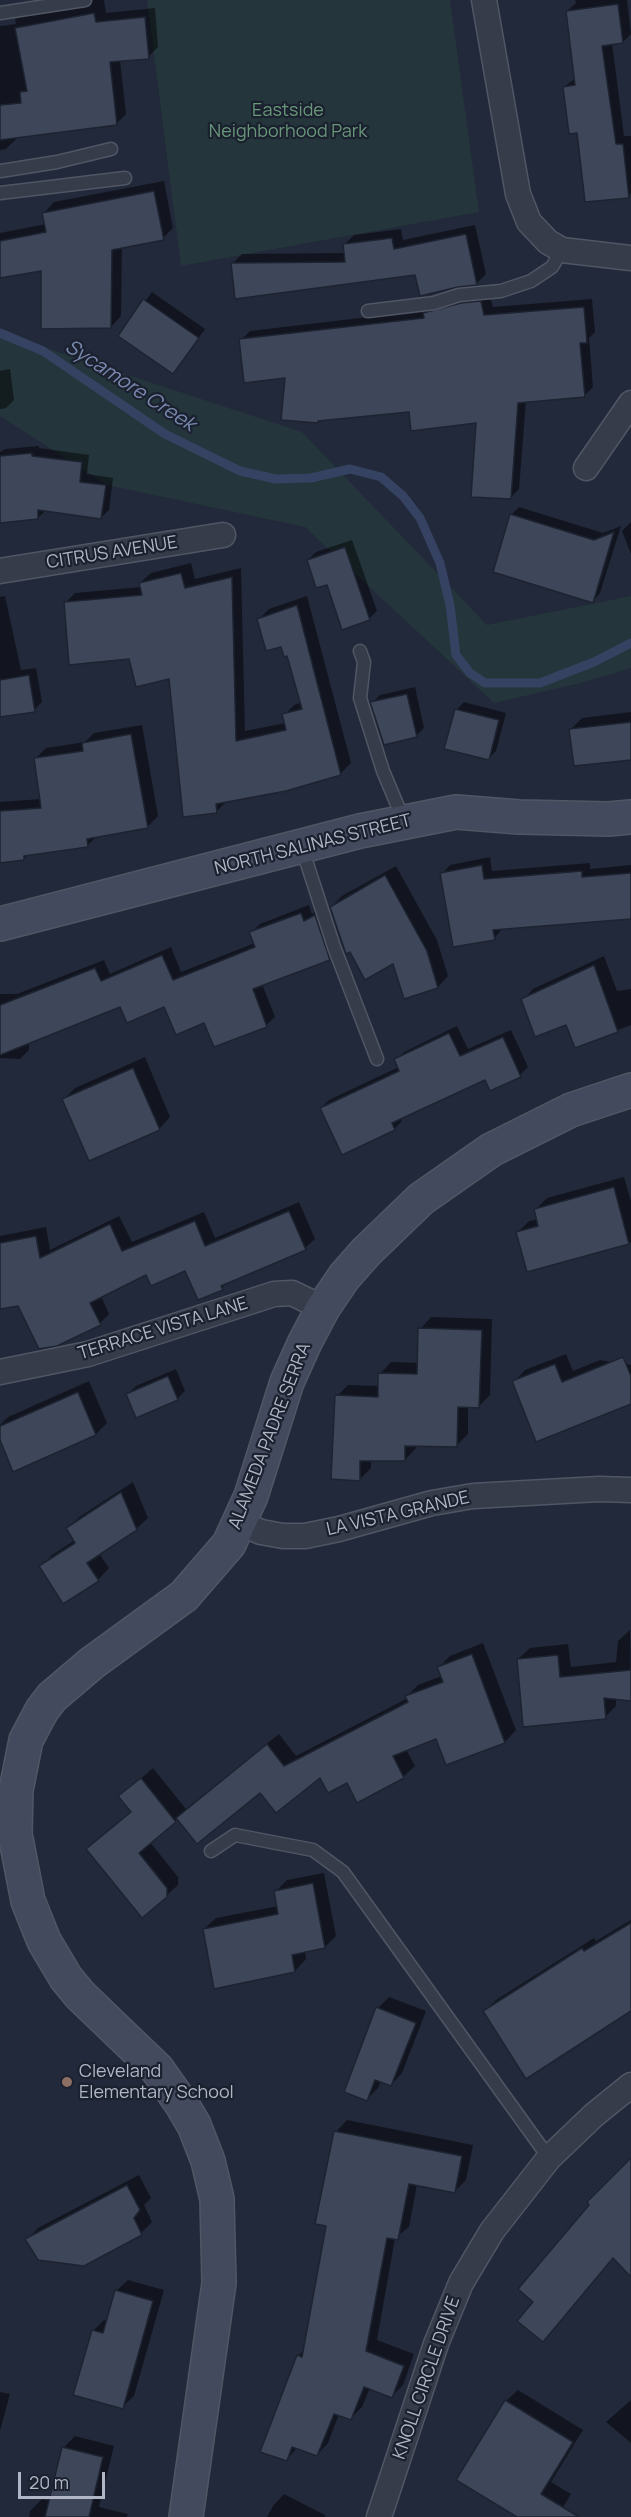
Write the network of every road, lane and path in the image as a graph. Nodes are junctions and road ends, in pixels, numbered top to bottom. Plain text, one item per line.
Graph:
1 (85, 0) edge
2 (484, 0) edge
3 (0, 13) edge
4 (111, 149) dead end
5 (0, 171) edge
6 (125, 178) dead end
7 (0, 194) edge
8 (562, 250) junction
9 (631, 258) edge
10 (369, 311) dead end
11 (631, 403) edge
12 (586, 468) dead end
13 (223, 535) dead end
14 (0, 571) edge
15 (360, 651) dead end
16 (631, 817) edge
17 (405, 822) junction
18 (302, 846) junction
19 (0, 924) edge
20 (377, 1059) dead end
21 (631, 1090) edge
22 (323, 1308) junction
23 (0, 1372) edge
24 (631, 1490) edge
25 (240, 1523) junction
26 (211, 1851) dead end
27 (631, 2085) edge
28 (549, 2158) junction
29 (186, 2517) edge
30 (379, 2517) edge

1 - 3 lane
2 - 8 street
4 - 5 lane
6 - 7 lane
8 - 9 street
8 - 10 lane
11 - 12 street
13 - 14 street, CITRUS AVENUE
15 - 17 lane
16 - 17 street, NORTH SALINAS STREET
17 - 18 street, NORTH SALINAS STREET
18 - 19 street, NORTH SALINAS STREET
18 - 20 lane
21 - 22 street, ALAMEDA PADRE SERRA
22 - 23 street, TERRACE VISTA LANE
22 - 25 street, ALAMEDA PADRE SERRA
24 - 25 street, LA VISTA GRANDE
25 - 29 street, ALAMEDA PADRE SERRA
26 - 28 lane
27 - 28 street, KNOLL CIRCLE DRIVE
28 - 30 street, KNOLL CIRCLE DRIVE

